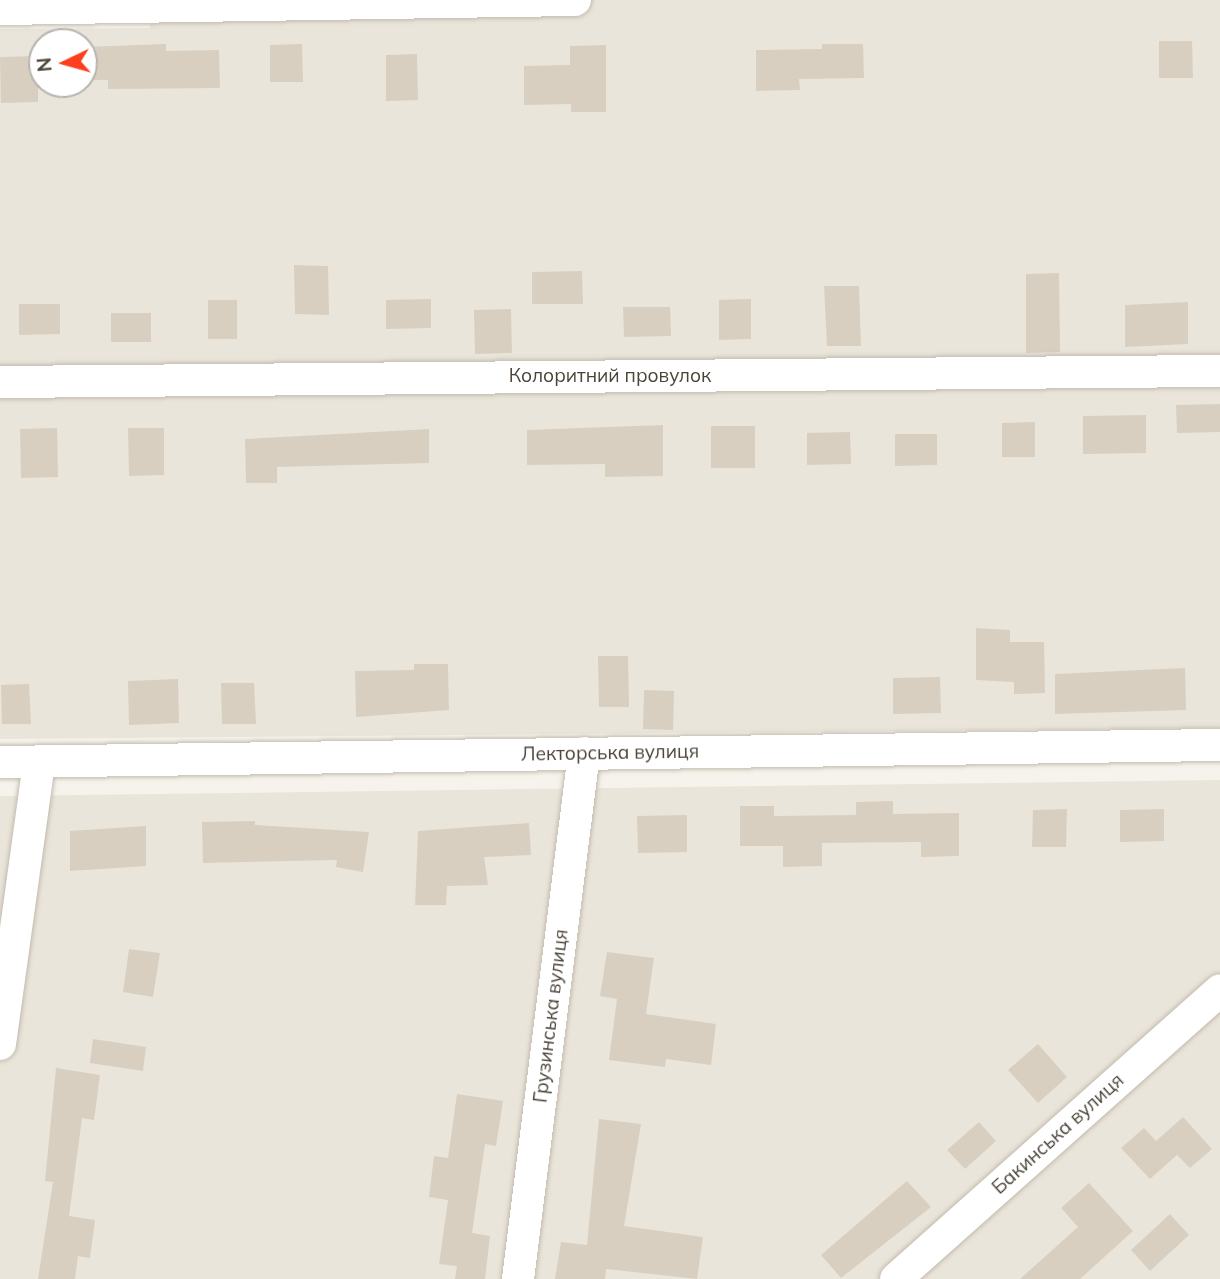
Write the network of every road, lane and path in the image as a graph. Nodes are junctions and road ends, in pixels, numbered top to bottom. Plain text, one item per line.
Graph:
1 (575, 0) edge
2 (0, 9) edge
3 (1220, 371) edge
4 (0, 382) edge
5 (1220, 745) edge
6 (584, 753) junction
7 (0, 762) edge
8 (40, 762) junction
9 (1220, 990) edge
10 (0, 1044) edge
11 (518, 1279) edge
12 (896, 1279) edge

1 - 2 street
3 - 4 street, Колоритний провулок
5 - 6 street, Лекторська вулиця
6 - 8 street, Лекторська вулиця
6 - 11 street, Грузинська вулиця
7 - 8 street, Лекторська вулиця
8 - 10 street
9 - 12 street, Бакинська вулиця

